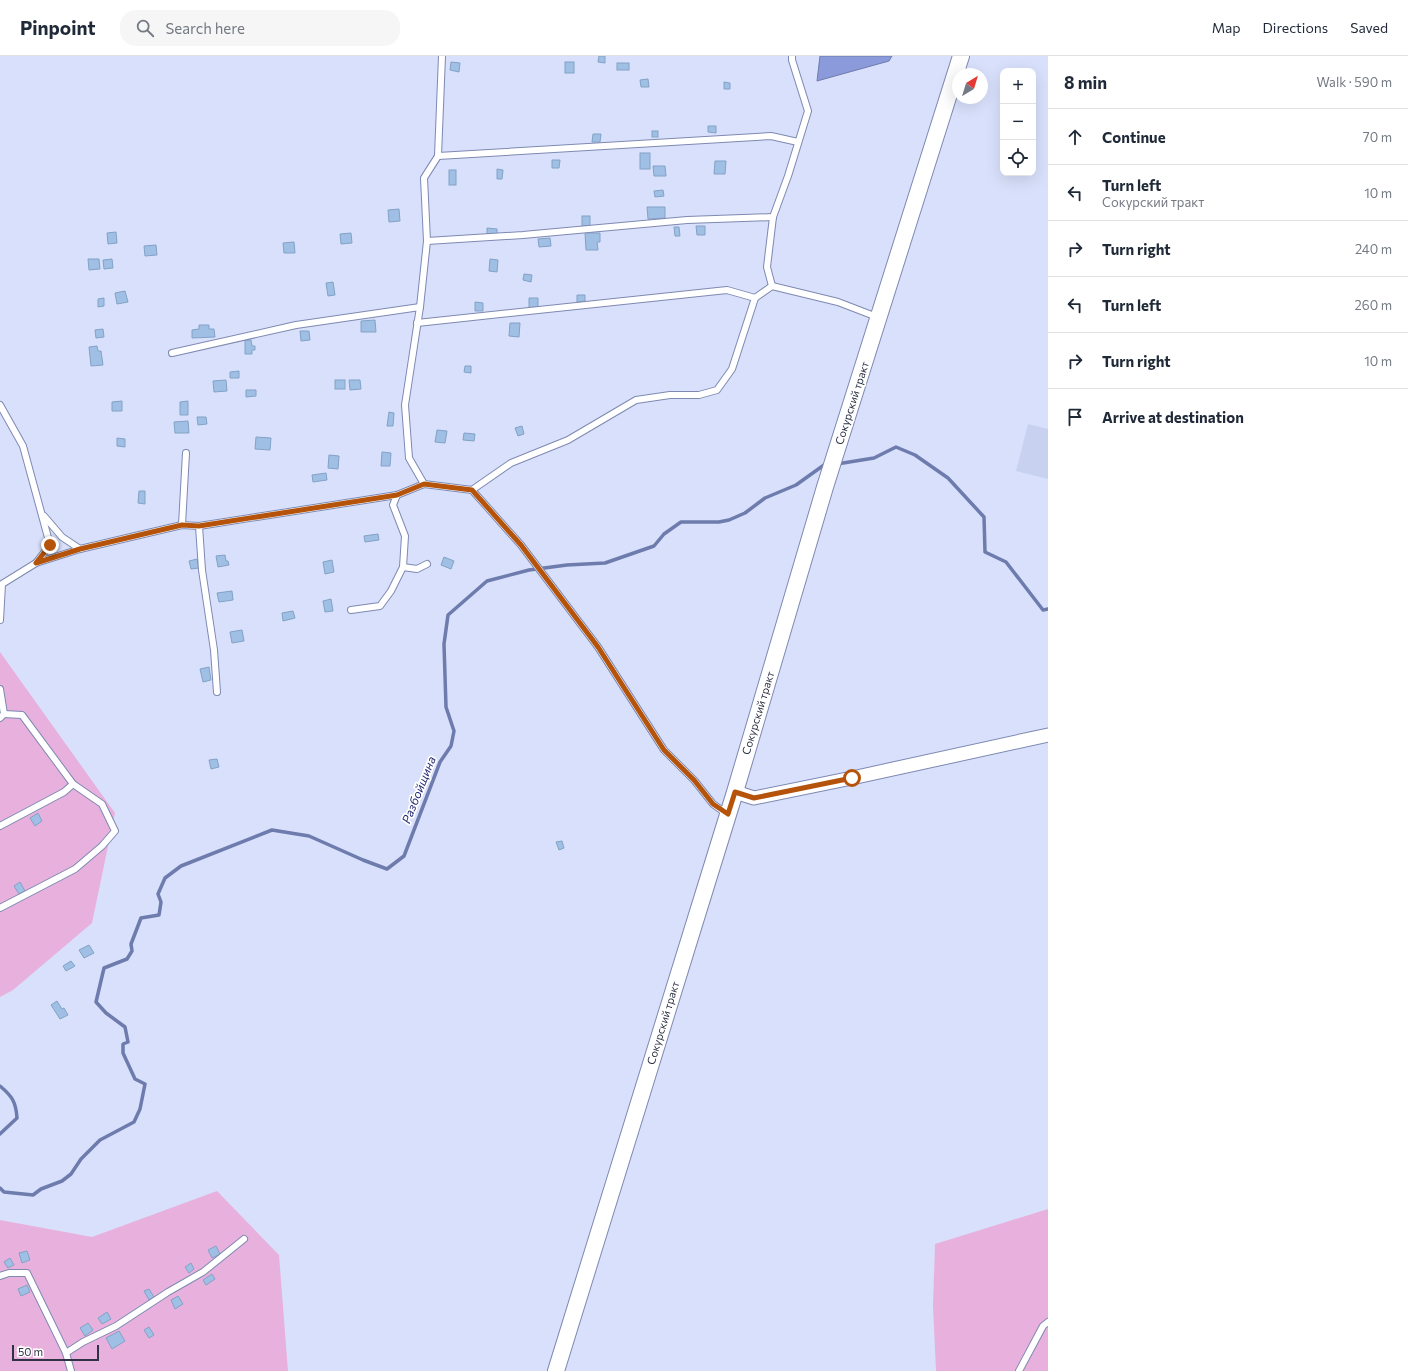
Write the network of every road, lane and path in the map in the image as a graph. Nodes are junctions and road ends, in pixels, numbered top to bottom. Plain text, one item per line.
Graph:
1 (442, 56) edge
2 (792, 56) edge
3 (961, 56) edge
4 (798, 142) junction
5 (438, 156) junction
6 (773, 217) junction
7 (427, 241) junction
8 (772, 286) junction
9 (755, 298) junction
10 (420, 307) junction
11 (879, 318) junction
12 (417, 323) junction
13 (172, 353) dead end
14 (0, 405) edge
15 (186, 453) dead end
16 (424, 484) junction
17 (472, 490) junction
18 (397, 495) junction
19 (43, 515) junction
20 (182, 525) junction
21 (199, 526) junction
22 (80, 549) junction
23 (36, 563) junction
24 (427, 564) dead end
25 (404, 567) junction
26 (1, 584) edge
27 (351, 610) dead end
28 (0, 620) edge
29 (0, 689) edge
30 (217, 692) dead end
31 (2, 716) edge
32 (1048, 735) edge
33 (72, 784) junction
34 (735, 792) junction
35 (728, 814) junction
36 (0, 826) edge
37 (0, 908) edge
38 (244, 1239) dead end
39 (0, 1276) edge
40 (1048, 1322) edge
41 (66, 1353) junction
42 (71, 1371) edge
43 (556, 1371) edge
44 (1019, 1371) edge

1 - 5 lane
2 - 4 lane
3 - 11 street, Сокурский тракт
4 - 5 lane
4 - 6 lane
5 - 7 lane
6 - 7 lane
6 - 8 lane
7 - 10 lane
8 - 9 lane
8 - 11 lane
9 - 12 lane
9 - 17 lane
10 - 12 lane
10 - 13 lane
11 - 34 street, Сокурский тракт
12 - 16 lane
14 - 19 lane
15 - 20 lane
16 - 17 lane
16 - 18 lane
17 - 35 lane
18 - 21 lane
18 - 25 lane
19 - 22 lane
19 - 23 lane
20 - 21 lane
20 - 22 lane
21 - 30 lane
22 - 23 lane
23 - 26 lane
24 - 25 lane
25 - 27 lane
26 - 28 lane
29 - 31 lane
31 - 33 lane
32 - 34 street
33 - 36 lane
33 - 37 lane
34 - 35 street, Сокурский тракт
35 - 43 street, Сокурский тракт
38 - 41 lane
39 - 41 lane
40 - 44 lane
41 - 42 lane

